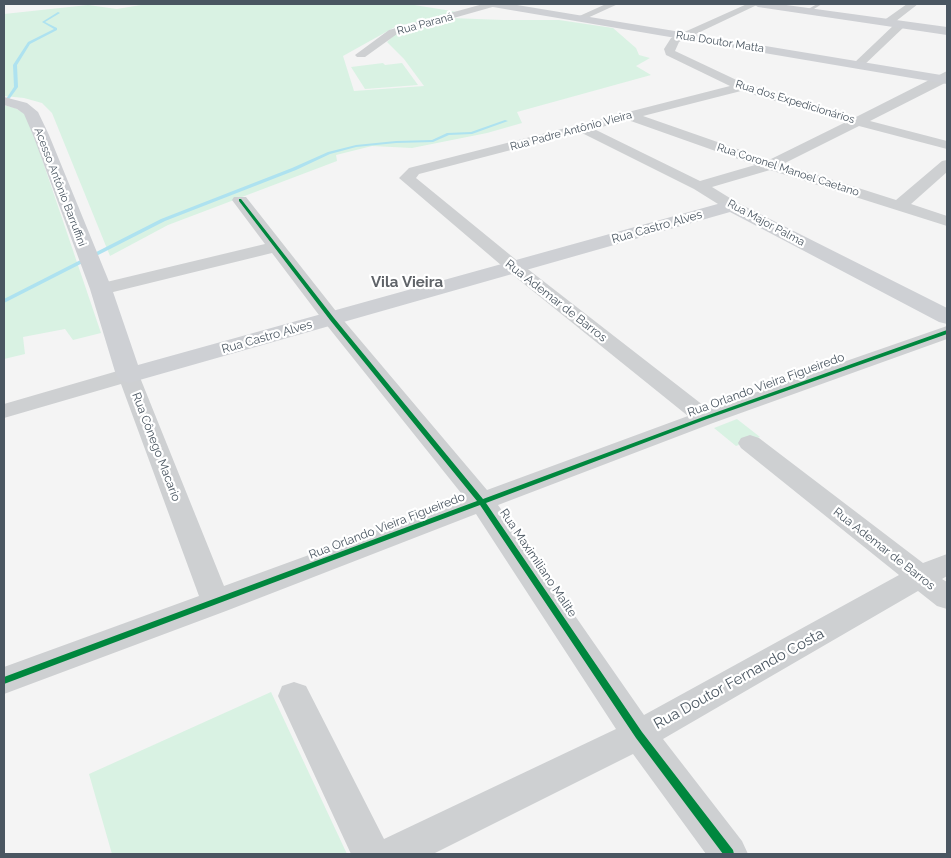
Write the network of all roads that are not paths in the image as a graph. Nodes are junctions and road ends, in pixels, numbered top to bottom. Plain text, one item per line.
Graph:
1 (493, 4) edge
2 (613, 4) edge
3 (754, 4) edge
4 (758, 4) edge
5 (820, 4) edge
6 (914, 4) edge
7 (807, 11) junction
8 (580, 18) junction
9 (887, 23) junction
10 (900, 24) junction
11 (947, 32) edge
12 (683, 36) junction
13 (361, 55) dead end
14 (858, 65) junction
15 (946, 78) edge
16 (740, 87) junction
17 (4, 102) edge
18 (629, 116) junction
19 (856, 121) junction
20 (584, 128) junction
21 (947, 145) edge
22 (947, 164) edge
23 (770, 165) junction
24 (410, 181) joint
25 (699, 186) junction
26 (240, 200) dead end
27 (732, 206) junction
28 (899, 206) junction
29 (947, 221) edge
30 (275, 247) junction
31 (514, 267) junction
32 (101, 289) junction
33 (947, 318) edge
34 (332, 319) junction
35 (947, 332) edge
36 (129, 375) junction
37 (4, 411) edge
38 (705, 418) junction
39 (750, 443) dead end
40 (482, 502) junction
41 (934, 570) edge
42 (947, 598) edge
43 (216, 603) junction
44 (4, 681) edge
45 (294, 696) dead end
46 (640, 735) junction
47 (371, 854) edge
48 (393, 854) edge
49 (729, 854) edge

1 - 8 street, Rua Doutor Matta
1 - 13 street, Rua Paraná
2 - 8 street
3 - 12 street
4 - 7 street
5 - 7 lane
6 - 9 street
7 - 9 street
8 - 12 street, Rua Doutor Matta
9 - 10 street
10 - 11 street
10 - 14 street
12 - 14 street, Rua Doutor Matta
12 - 16 street, Rua dos Expedicionários
14 - 15 street, Rua Doutor Matta
15 - 19 street
16 - 18 street, Rua Padre Antônio Vieira
16 - 19 street, Rua dos Expedicionários
17 - 32 street, Acesso Antônio Barruffini
18 - 20 street, Rua Padre Antônio Vieira
18 - 23 street, Rua Coronel Manoel Caetano
19 - 21 street, Rua dos Expedicionários
19 - 23 street
20 - 24 street, Rua Padre Antônio Vieira
20 - 25 street, Rua Major Palma
22 - 28 street
23 - 25 street
23 - 28 street, Rua Coronel Manoel Caetano
24 - 31 street, Rua Ademar de Barros
25 - 27 street, Rua Major Palma
26 - 30 street, Rua Maximiliano Malite
27 - 31 street, Rua Castro Alves
27 - 33 street, Rua Major Palma
28 - 29 street, Rua Coronel Manoel Caetano
30 - 32 street
30 - 34 street, Rua Maximiliano Malite
31 - 34 street, Rua Castro Alves
31 - 38 street, Rua Ademar de Barros
32 - 36 street, Rua Cônego Macario
34 - 36 street, Rua Castro Alves
34 - 40 street, Rua Maximiliano Malite
35 - 38 street, Rua Orlando Vieira Figueiredo
36 - 37 street, Rua Castro Alves
36 - 43 street, Rua Cônego Macario
38 - 40 street, Rua Orlando Vieira Figueiredo
39 - 41 street, Rua Ademar de Barros
40 - 43 street, Rua Orlando Vieira Figueiredo
40 - 46 street, Rua Maximiliano Malite
41 - 42 street, Rua Ademar de Barros
41 - 46 street, Rua Doutor Fernando Costa
43 - 44 street, Rua Orlando Vieira Figueiredo
45 - 47 street
46 - 48 street, Rua Doutor Fernando Costa
46 - 49 street, Rua Maximiliano Malite

